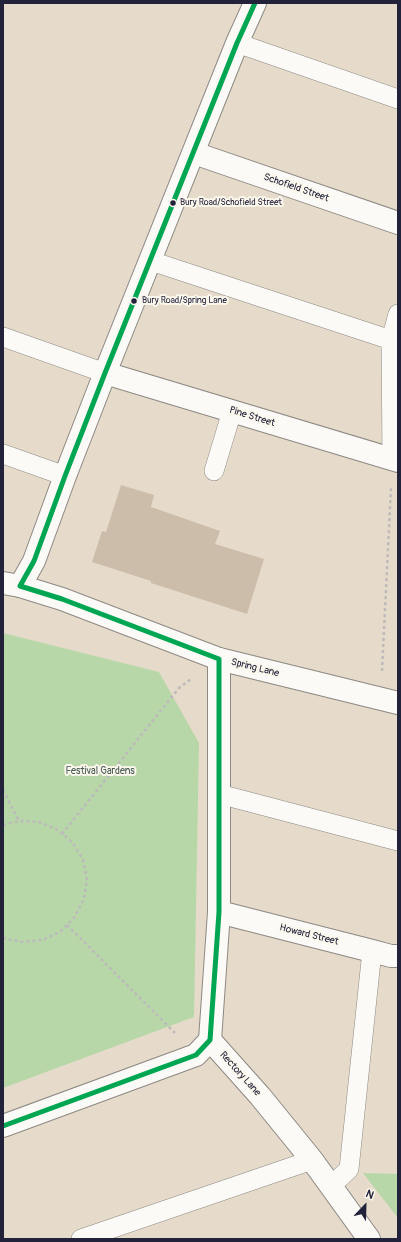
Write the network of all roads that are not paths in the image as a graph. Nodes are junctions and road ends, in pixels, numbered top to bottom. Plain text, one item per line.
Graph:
1 (255, 3) edge
2 (237, 43) junction
3 (398, 99) edge
4 (194, 153) junction
5 (398, 223) edge
6 (151, 261) junction
7 (398, 314) edge
8 (3, 337) edge
9 (391, 340) junction
10 (105, 372) junction
11 (232, 411) junction
12 (3, 454) edge
13 (395, 460) edge
14 (214, 471) dead end
15 (65, 476) junction
16 (12, 585) edge
17 (220, 659) junction
18 (388, 700) edge
19 (220, 794) junction
20 (398, 841) edge
21 (219, 912) junction
22 (372, 951) junction
23 (398, 956) edge
24 (203, 1047) junction
25 (3, 1126) edge
26 (312, 1160) junction
27 (331, 1186) junction
28 (81, 1239) edge
29 (369, 1239) edge

1 - 2 street
2 - 3 lane
2 - 4 street
4 - 5 street, Schofield Street
4 - 6 street
6 - 9 lane
6 - 10 street
7 - 9 lane
8 - 10 lane
9 - 13 lane
10 - 11 street, Pine Street
10 - 15 street
11 - 13 street, Pine Street
11 - 14 lane
12 - 15 lane
15 - 16 street
16 - 17 street, Spring Lane
17 - 18 street, Spring Lane
17 - 19 street
19 - 20 lane
19 - 21 street
21 - 22 street, Howard Street
21 - 24 street
22 - 23 street, Howard Street
22 - 27 lane
24 - 25 street
24 - 26 street, Rectory Lane
26 - 27 street, Rectory Lane
26 - 28 lane
27 - 29 street, Rectory Lane

